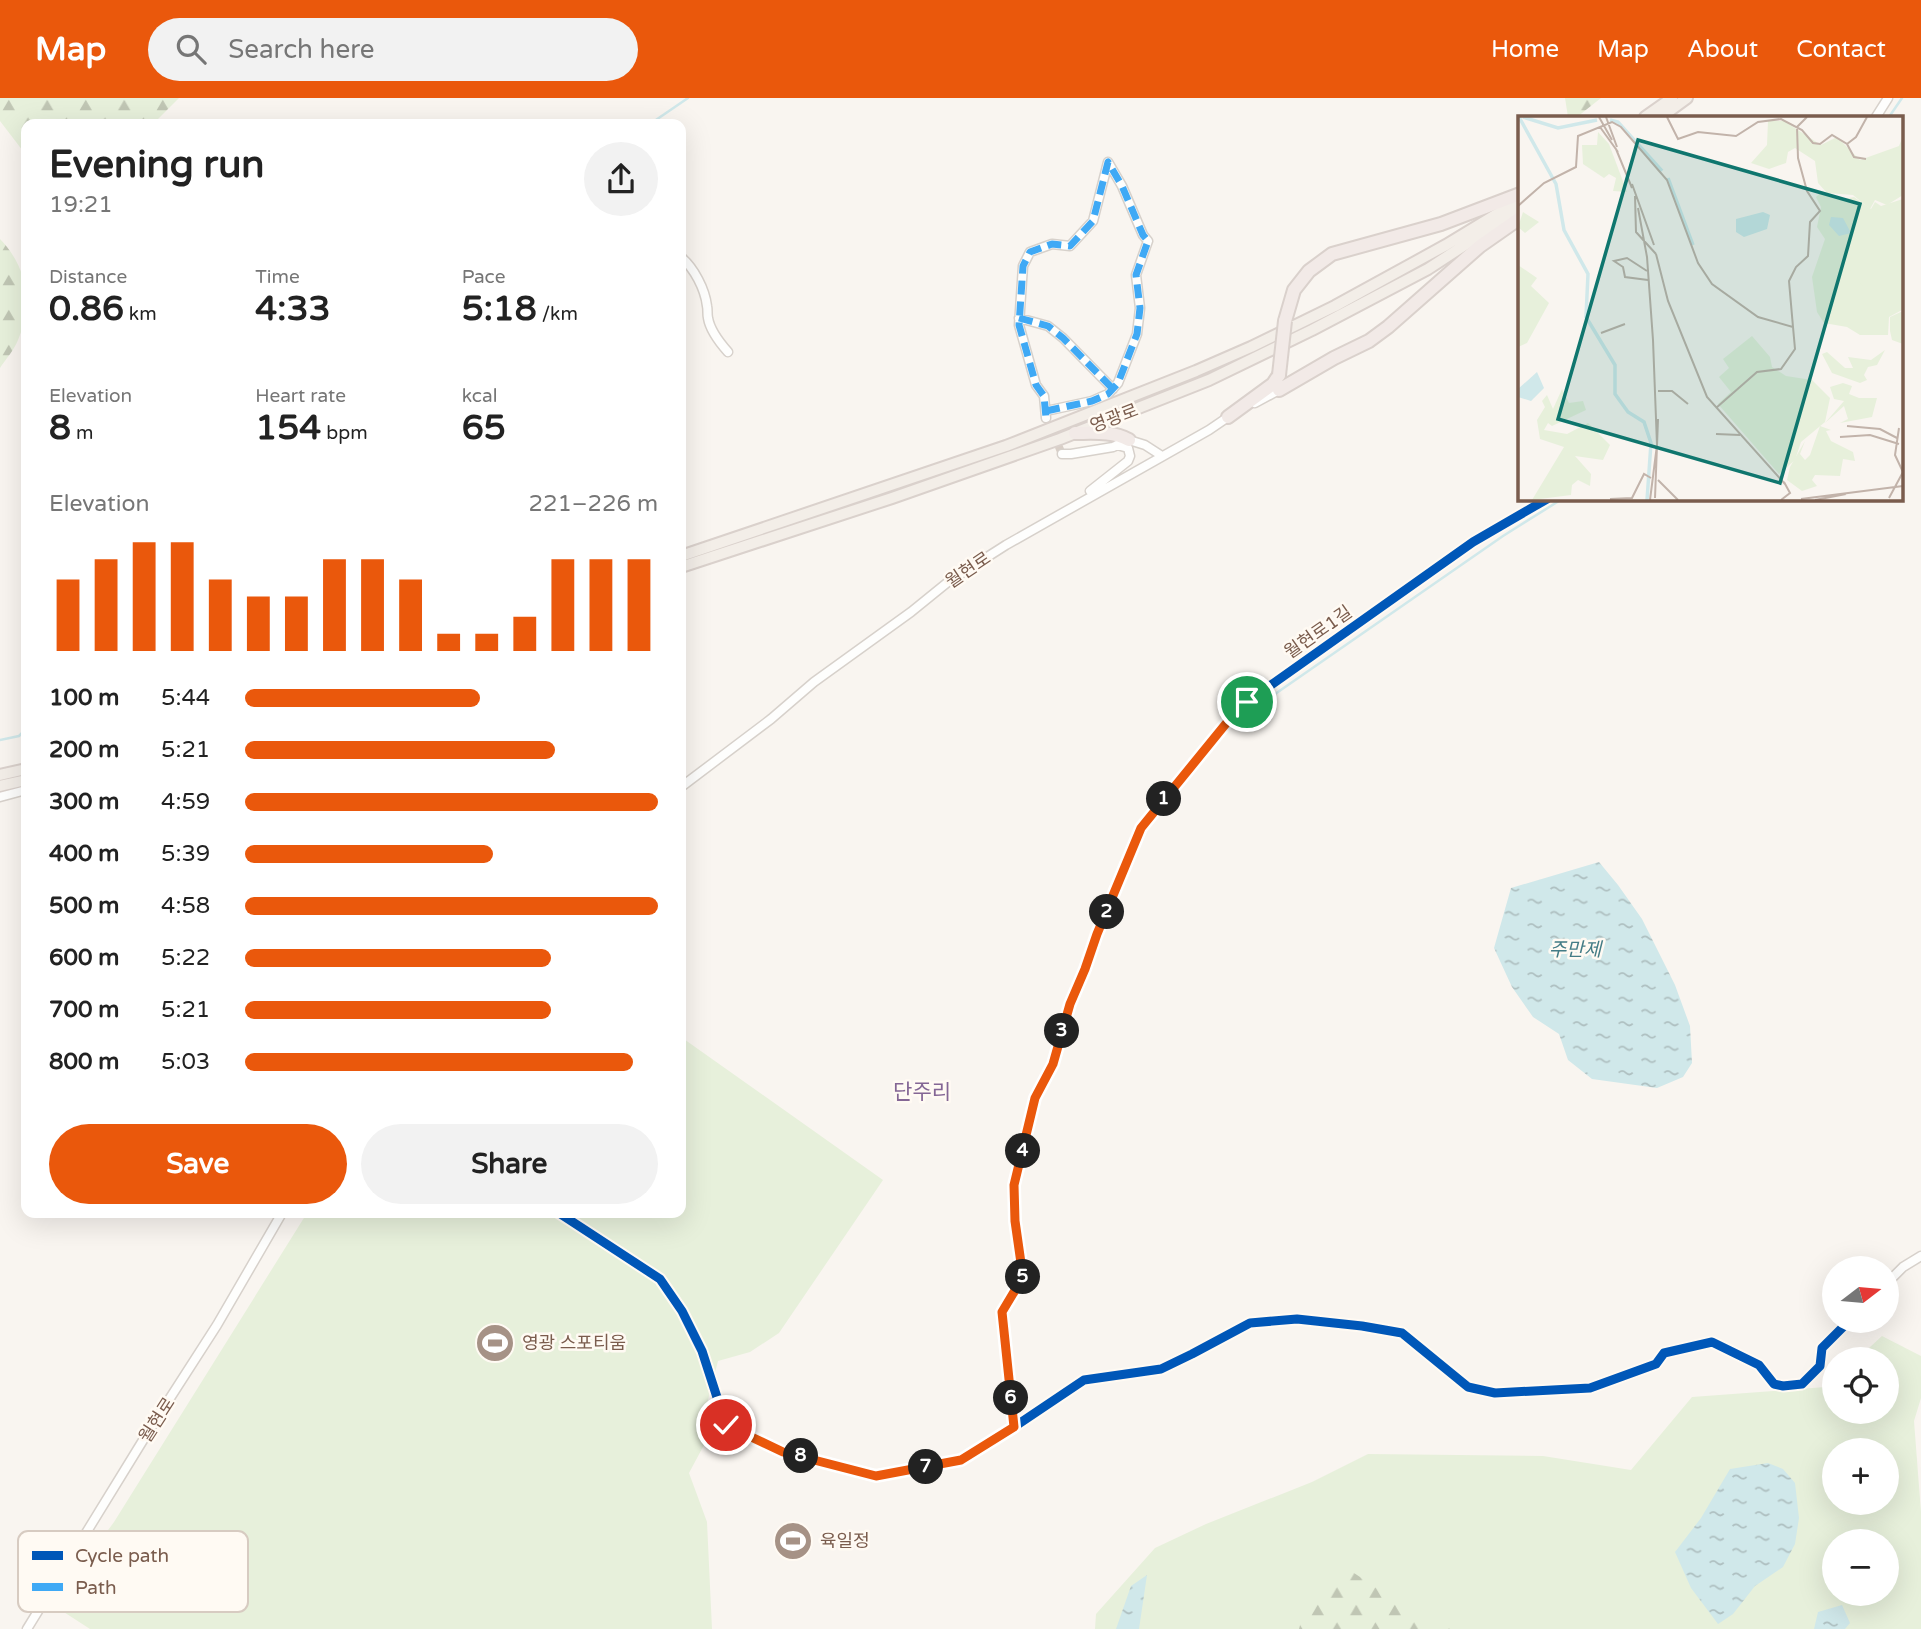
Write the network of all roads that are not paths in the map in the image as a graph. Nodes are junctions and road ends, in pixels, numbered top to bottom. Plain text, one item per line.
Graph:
1 (1672, 98) edge
2 (1687, 98) edge
3 (1888, 98) edge
4 (1646, 116) edge
5 (1662, 116) edge
6 (1877, 116) edge
7 (1518, 195) edge
8 (1518, 201) edge
9 (1518, 210) edge
10 (1518, 219) edge
11 (686, 261) edge
12 (1019, 318) junction
13 (727, 352) dead end
14 (1113, 389) junction
15 (1279, 390) joint
16 (1228, 417) junction
17 (1075, 433) junction
18 (1123, 442) junction
19 (1062, 454) dead end
20 (1162, 456) junction
21 (1545, 500) edge
22 (1063, 512) junction
23 (686, 554) edge
24 (686, 565) edge
25 (21, 770) edge
26 (0, 775) edge
27 (21, 781) edge
28 (686, 783) edge
29 (0, 786) edge
30 (21, 791) edge
31 (0, 797) edge
32 (279, 1218) edge
33 (567, 1218) edge
34 (1921, 1256) edge
35 (1899, 1271) edge
36 (1836, 1334) edge
37 (1014, 1427) junction
38 (87, 1531) edge
39 (37, 1612) edge
40 (27, 1628) edge

1 - 4 main road
2 - 5 main road
3 - 6 street
7 - 16 highway, bridge
8 - 23 main road, 영광로
9 - 17 main road, 영광로
10 - 15 highway
11 - 13 street
12 - 14 street
12 - 14 street
12 - 14 street
15 - 16 street, 월현로
16 - 20 street, 월현로
17 - 18 highway
17 - 24 main road, 영광로
18 - 19 street
18 - 20 street
18 - 22 street
20 - 22 street, 월현로
21 - 37 street, 월현로1길
22 - 28 street, 월현로
25 - 26 main road
27 - 29 main road
30 - 31 street
32 - 38 street, 월현로
33 - 37 street
34 - 35 street
36 - 37 street
39 - 40 street, 월현로

